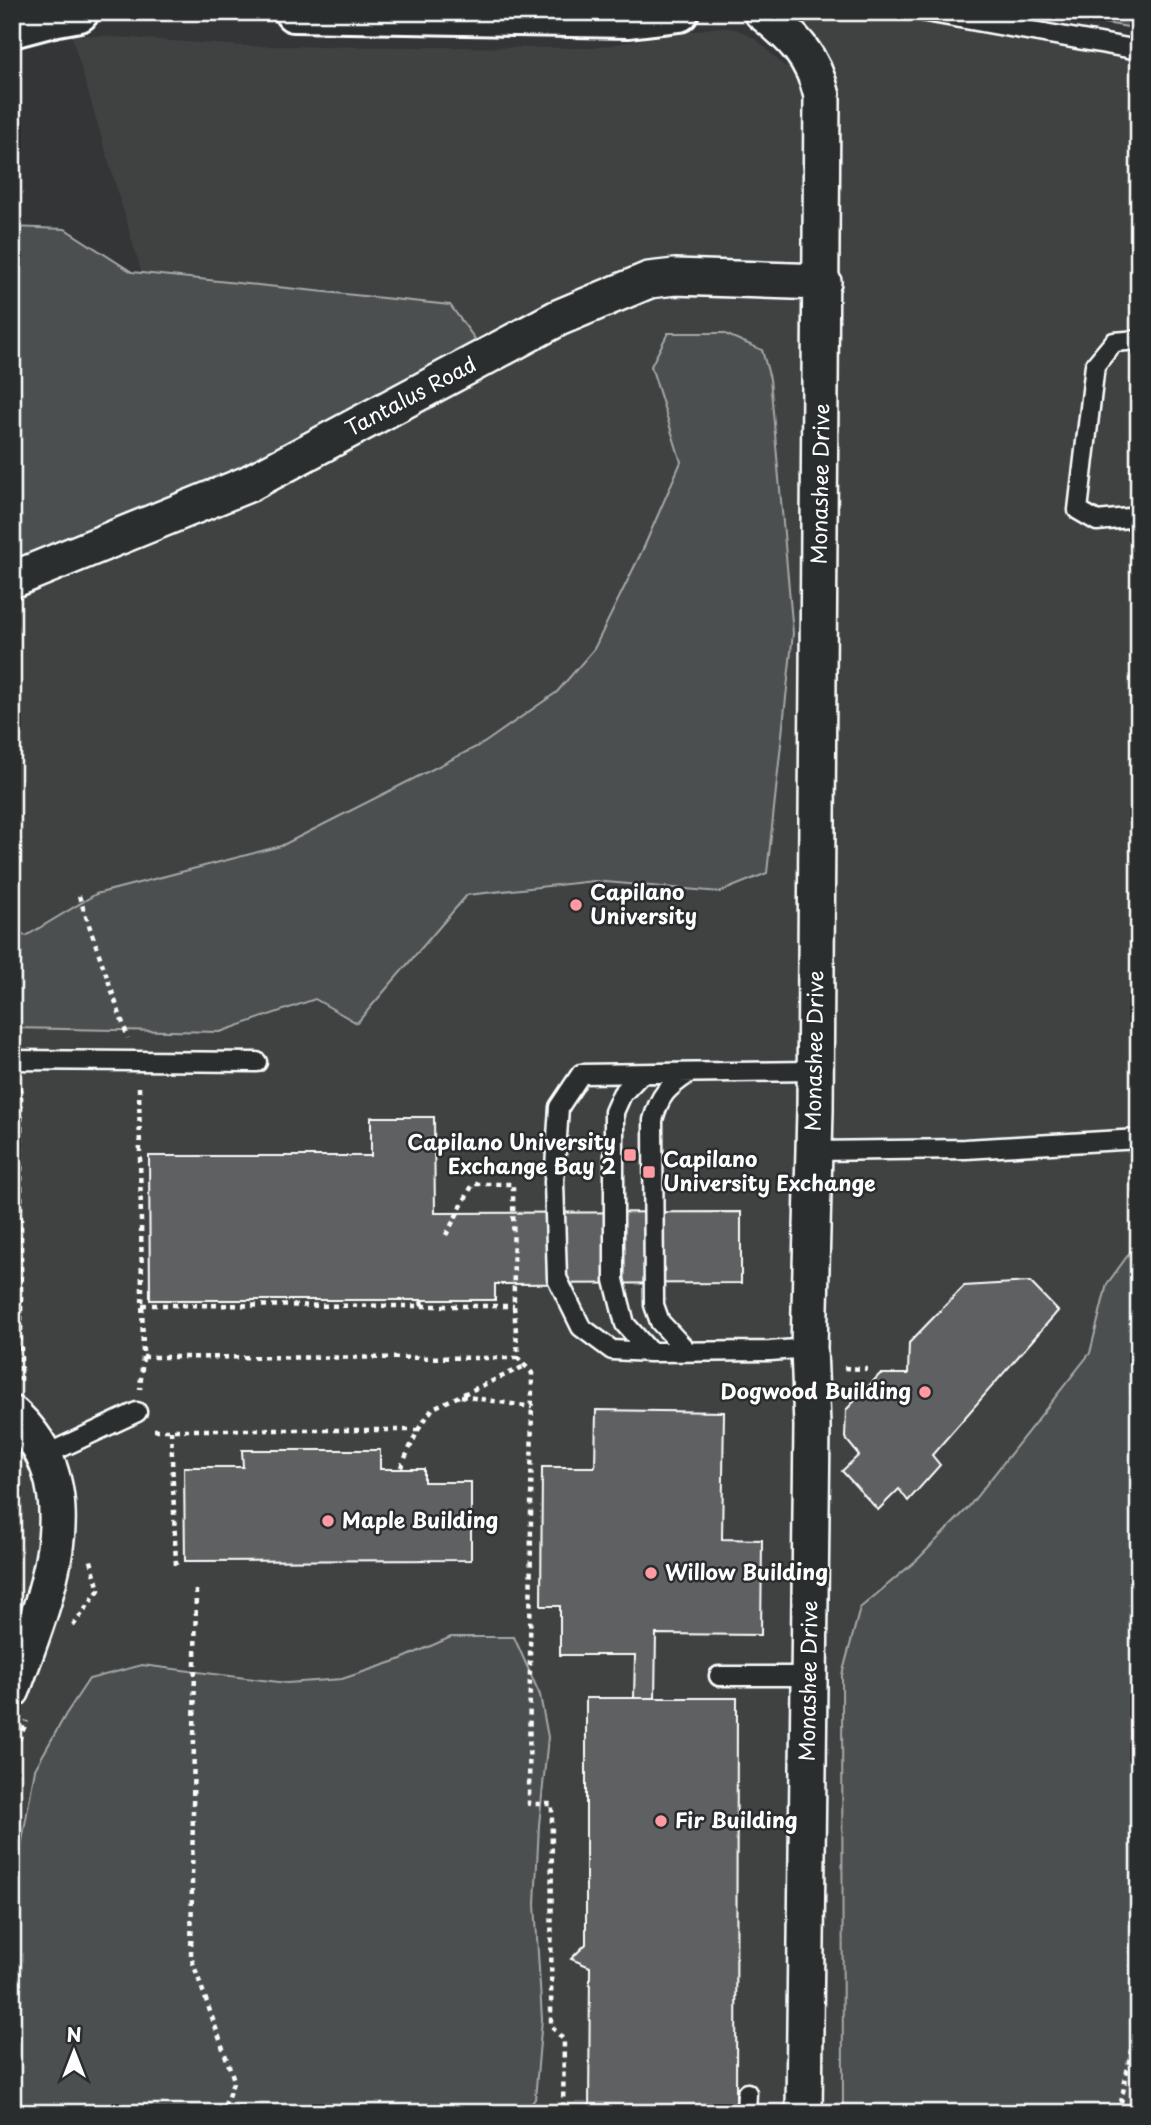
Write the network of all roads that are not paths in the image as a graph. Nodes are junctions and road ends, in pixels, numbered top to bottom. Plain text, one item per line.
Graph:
1 (79, 12) edge
2 (294, 12) edge
3 (679, 12) edge
4 (762, 12) edge
5 (926, 12) edge
6 (12, 28) edge
7 (1139, 50) edge
8 (822, 282) junction
9 (1139, 340) edge
10 (1139, 517) edge
11 (12, 580) edge
12 (17, 1060) edge
13 (257, 1062) dead end
14 (815, 1071) junction
15 (689, 1073) junction
16 (641, 1074) junction
17 (1139, 1139) edge
18 (814, 1151) junction
19 (687, 1351) junction
20 (650, 1352) junction
21 (820, 1358) junction
22 (137, 1412) road end
23 (17, 1418) edge
24 (45, 1455) junction
25 (719, 1676) dead end
26 (809, 1676) junction
27 (12, 1690) edge
28 (747, 2093) dead end
29 (746, 2113) edge
30 (804, 2113) edge

1 - 6 street
2 - 3 street
4 - 8 street, Monashee Drive
5 - 7 lane
8 - 11 street, Tantalus Road
8 - 14 street, Monashee Drive
9 - 10 lane
12 - 13 lane
14 - 15 lane
14 - 18 street, Monashee Drive
15 - 16 lane
15 - 19 lane
16 - 20 lane
16 - 20 lane
17 - 18 lane
18 - 21 street, Monashee Drive
19 - 20 lane
19 - 21 lane
21 - 26 street, Monashee Drive
22 - 24 lane
23 - 24 street
24 - 27 street
25 - 26 lane
26 - 30 street, Monashee Drive
28 - 29 lane

